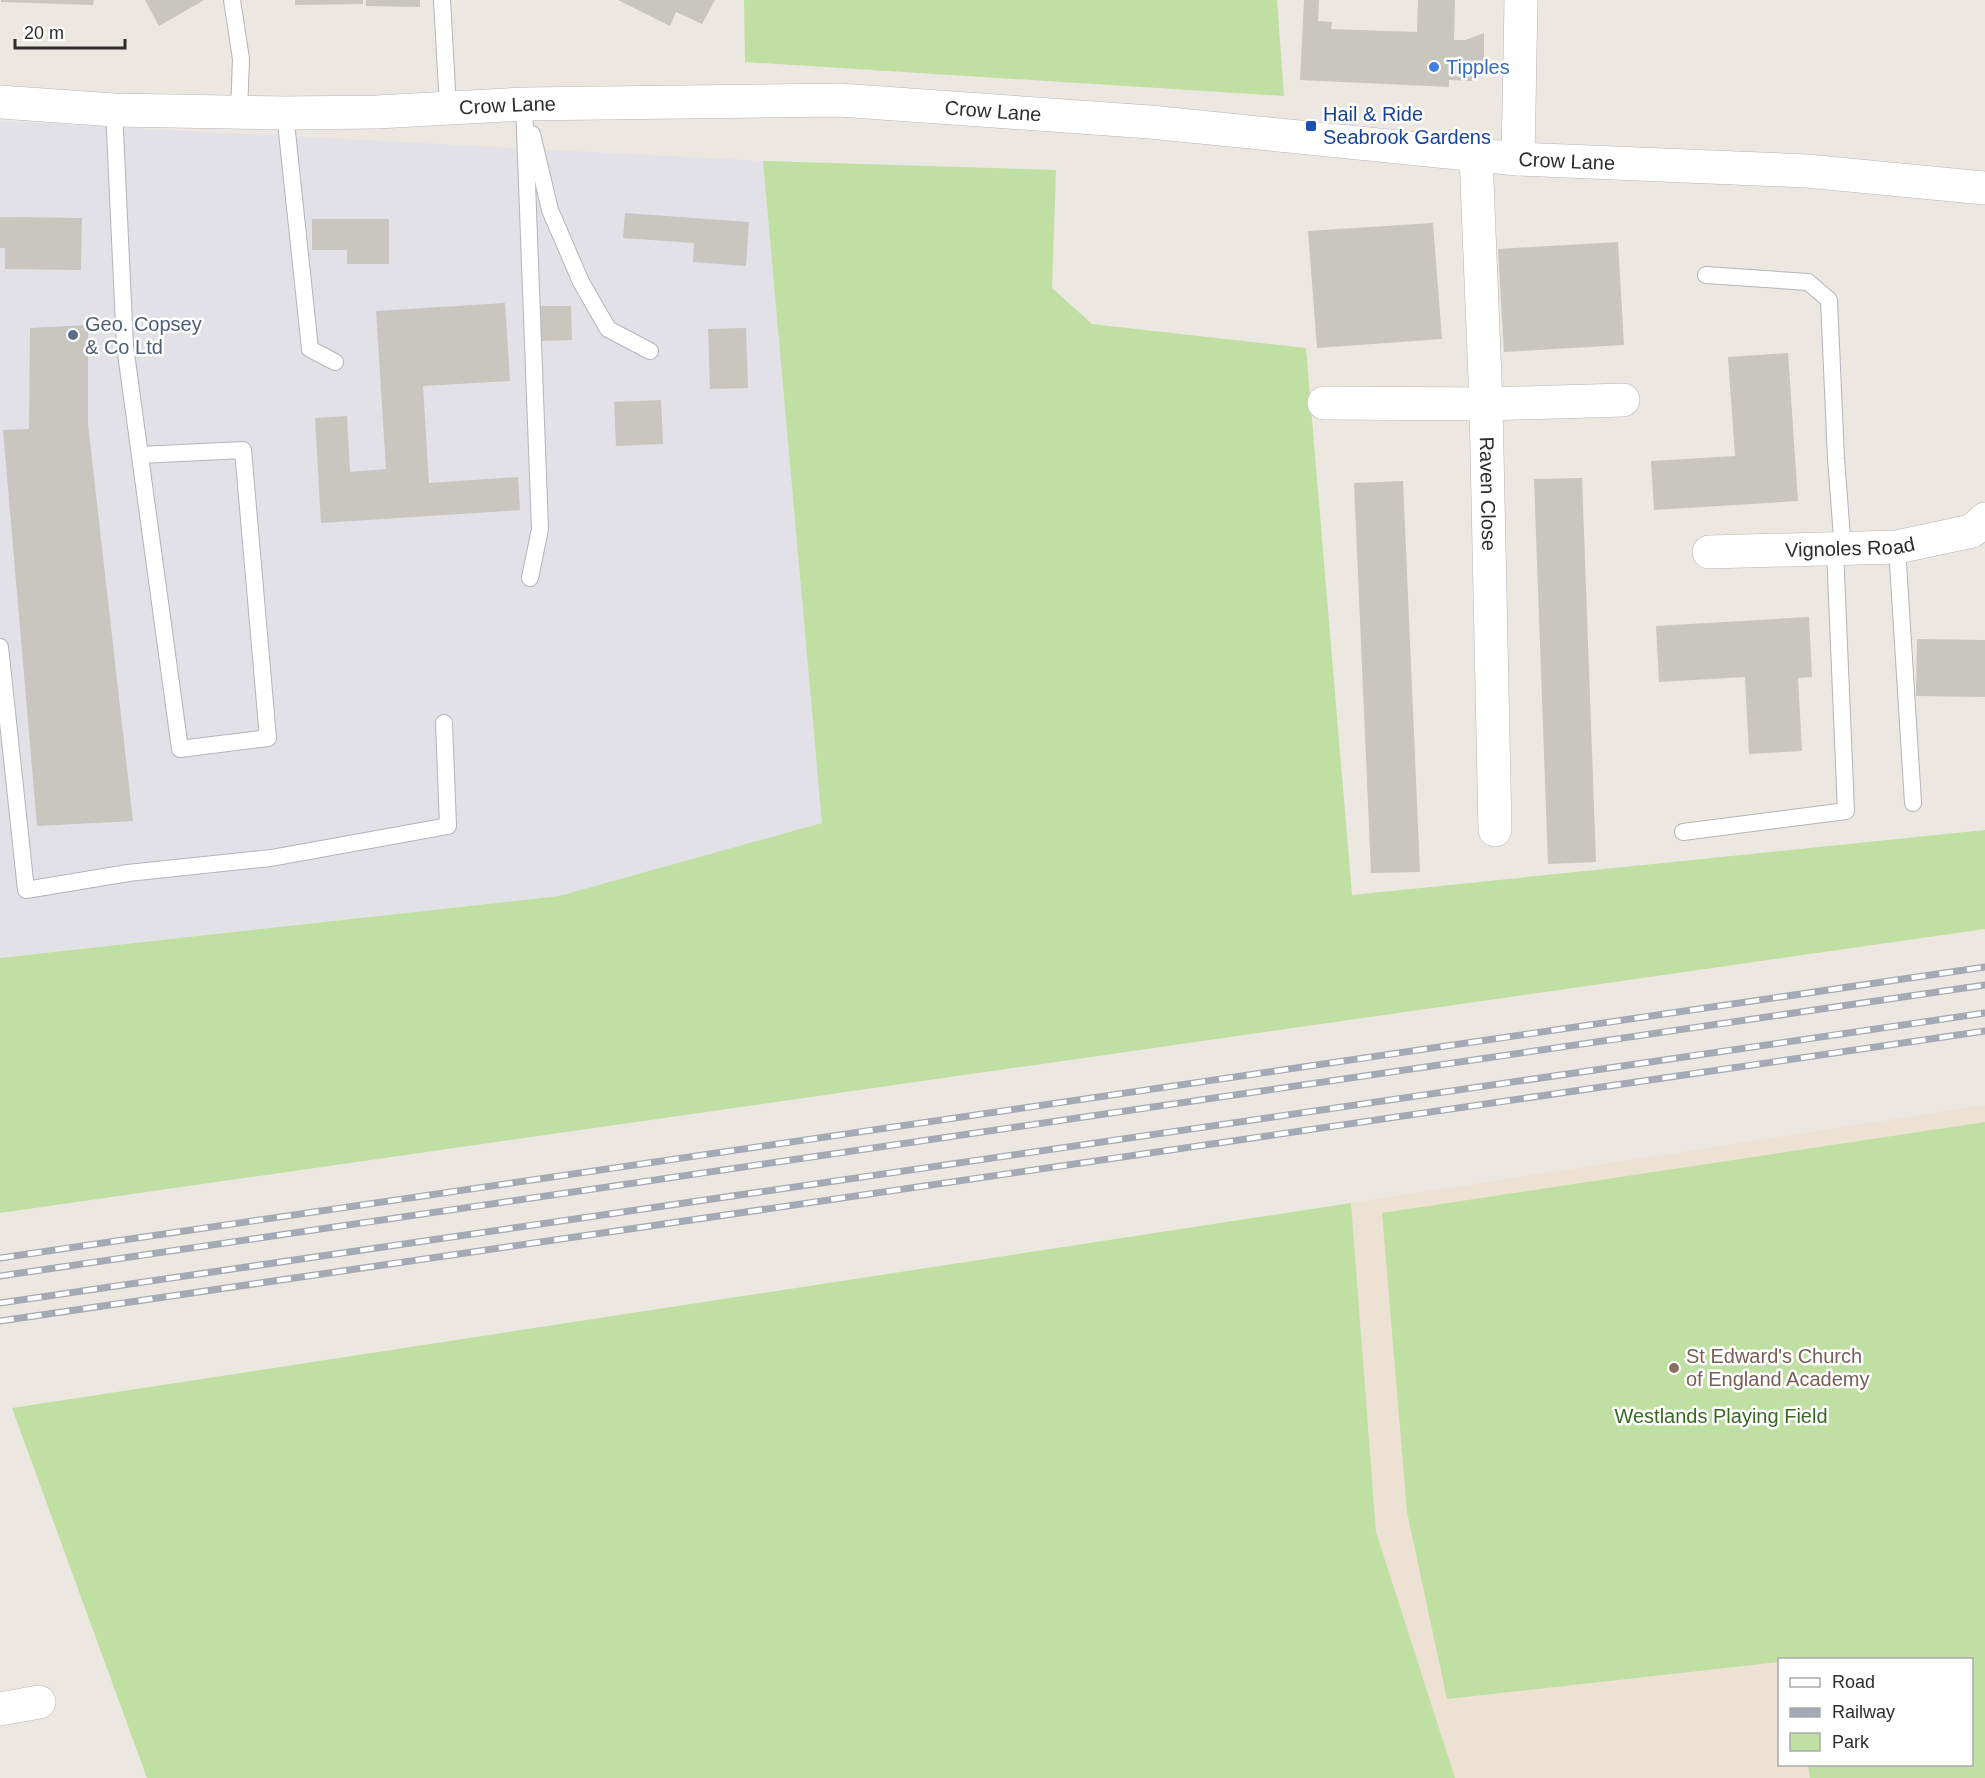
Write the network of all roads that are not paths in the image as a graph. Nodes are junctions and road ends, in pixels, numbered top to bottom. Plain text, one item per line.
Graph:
1 (232, 0) edge
2 (442, 0) edge
3 (1521, 0) edge
4 (0, 102) edge
5 (524, 104) junction
6 (448, 108) junction
7 (114, 110) junction
8 (239, 112) junction
9 (285, 113) junction
10 (1476, 156) junction
11 (1518, 159) junction
12 (1985, 188) edge
13 (1706, 275) dead end
14 (650, 351) dead end
15 (335, 362) dead end
16 (1623, 400) dead end
17 (1324, 403) dead end
18 (1485, 404) junction
19 (140, 455) junction
20 (1985, 519) edge
21 (1897, 547) junction
22 (1839, 550) junction
23 (1710, 552) dead end
24 (530, 578) dead end
25 (0, 647) edge
26 (444, 723) dead end
27 (1913, 803) dead end
28 (1495, 830) dead end
29 (1683, 832) dead end
30 (39, 1702) dead end
31 (0, 1709) edge

1 - 8 lane
2 - 6 lane
3 - 11 street
4 - 7 street, Crow Lane
5 - 6 street, Crow Lane
5 - 10 street, Crow Lane
5 - 14 lane
5 - 24 lane
6 - 9 street, Crow Lane
7 - 8 street, Crow Lane
7 - 19 lane
8 - 9 street, Crow Lane
9 - 15 lane
10 - 11 street, Crow Lane
10 - 18 street, Raven Close
11 - 12 street, Crow Lane
13 - 22 lane
16 - 18 street
17 - 18 street
18 - 28 street, Raven Close
19 - 19 lane
20 - 21 street, Vignoles Road
21 - 22 street, Vignoles Road
21 - 27 lane
22 - 23 street, Vignoles Road
22 - 29 lane
25 - 26 lane
30 - 31 street

